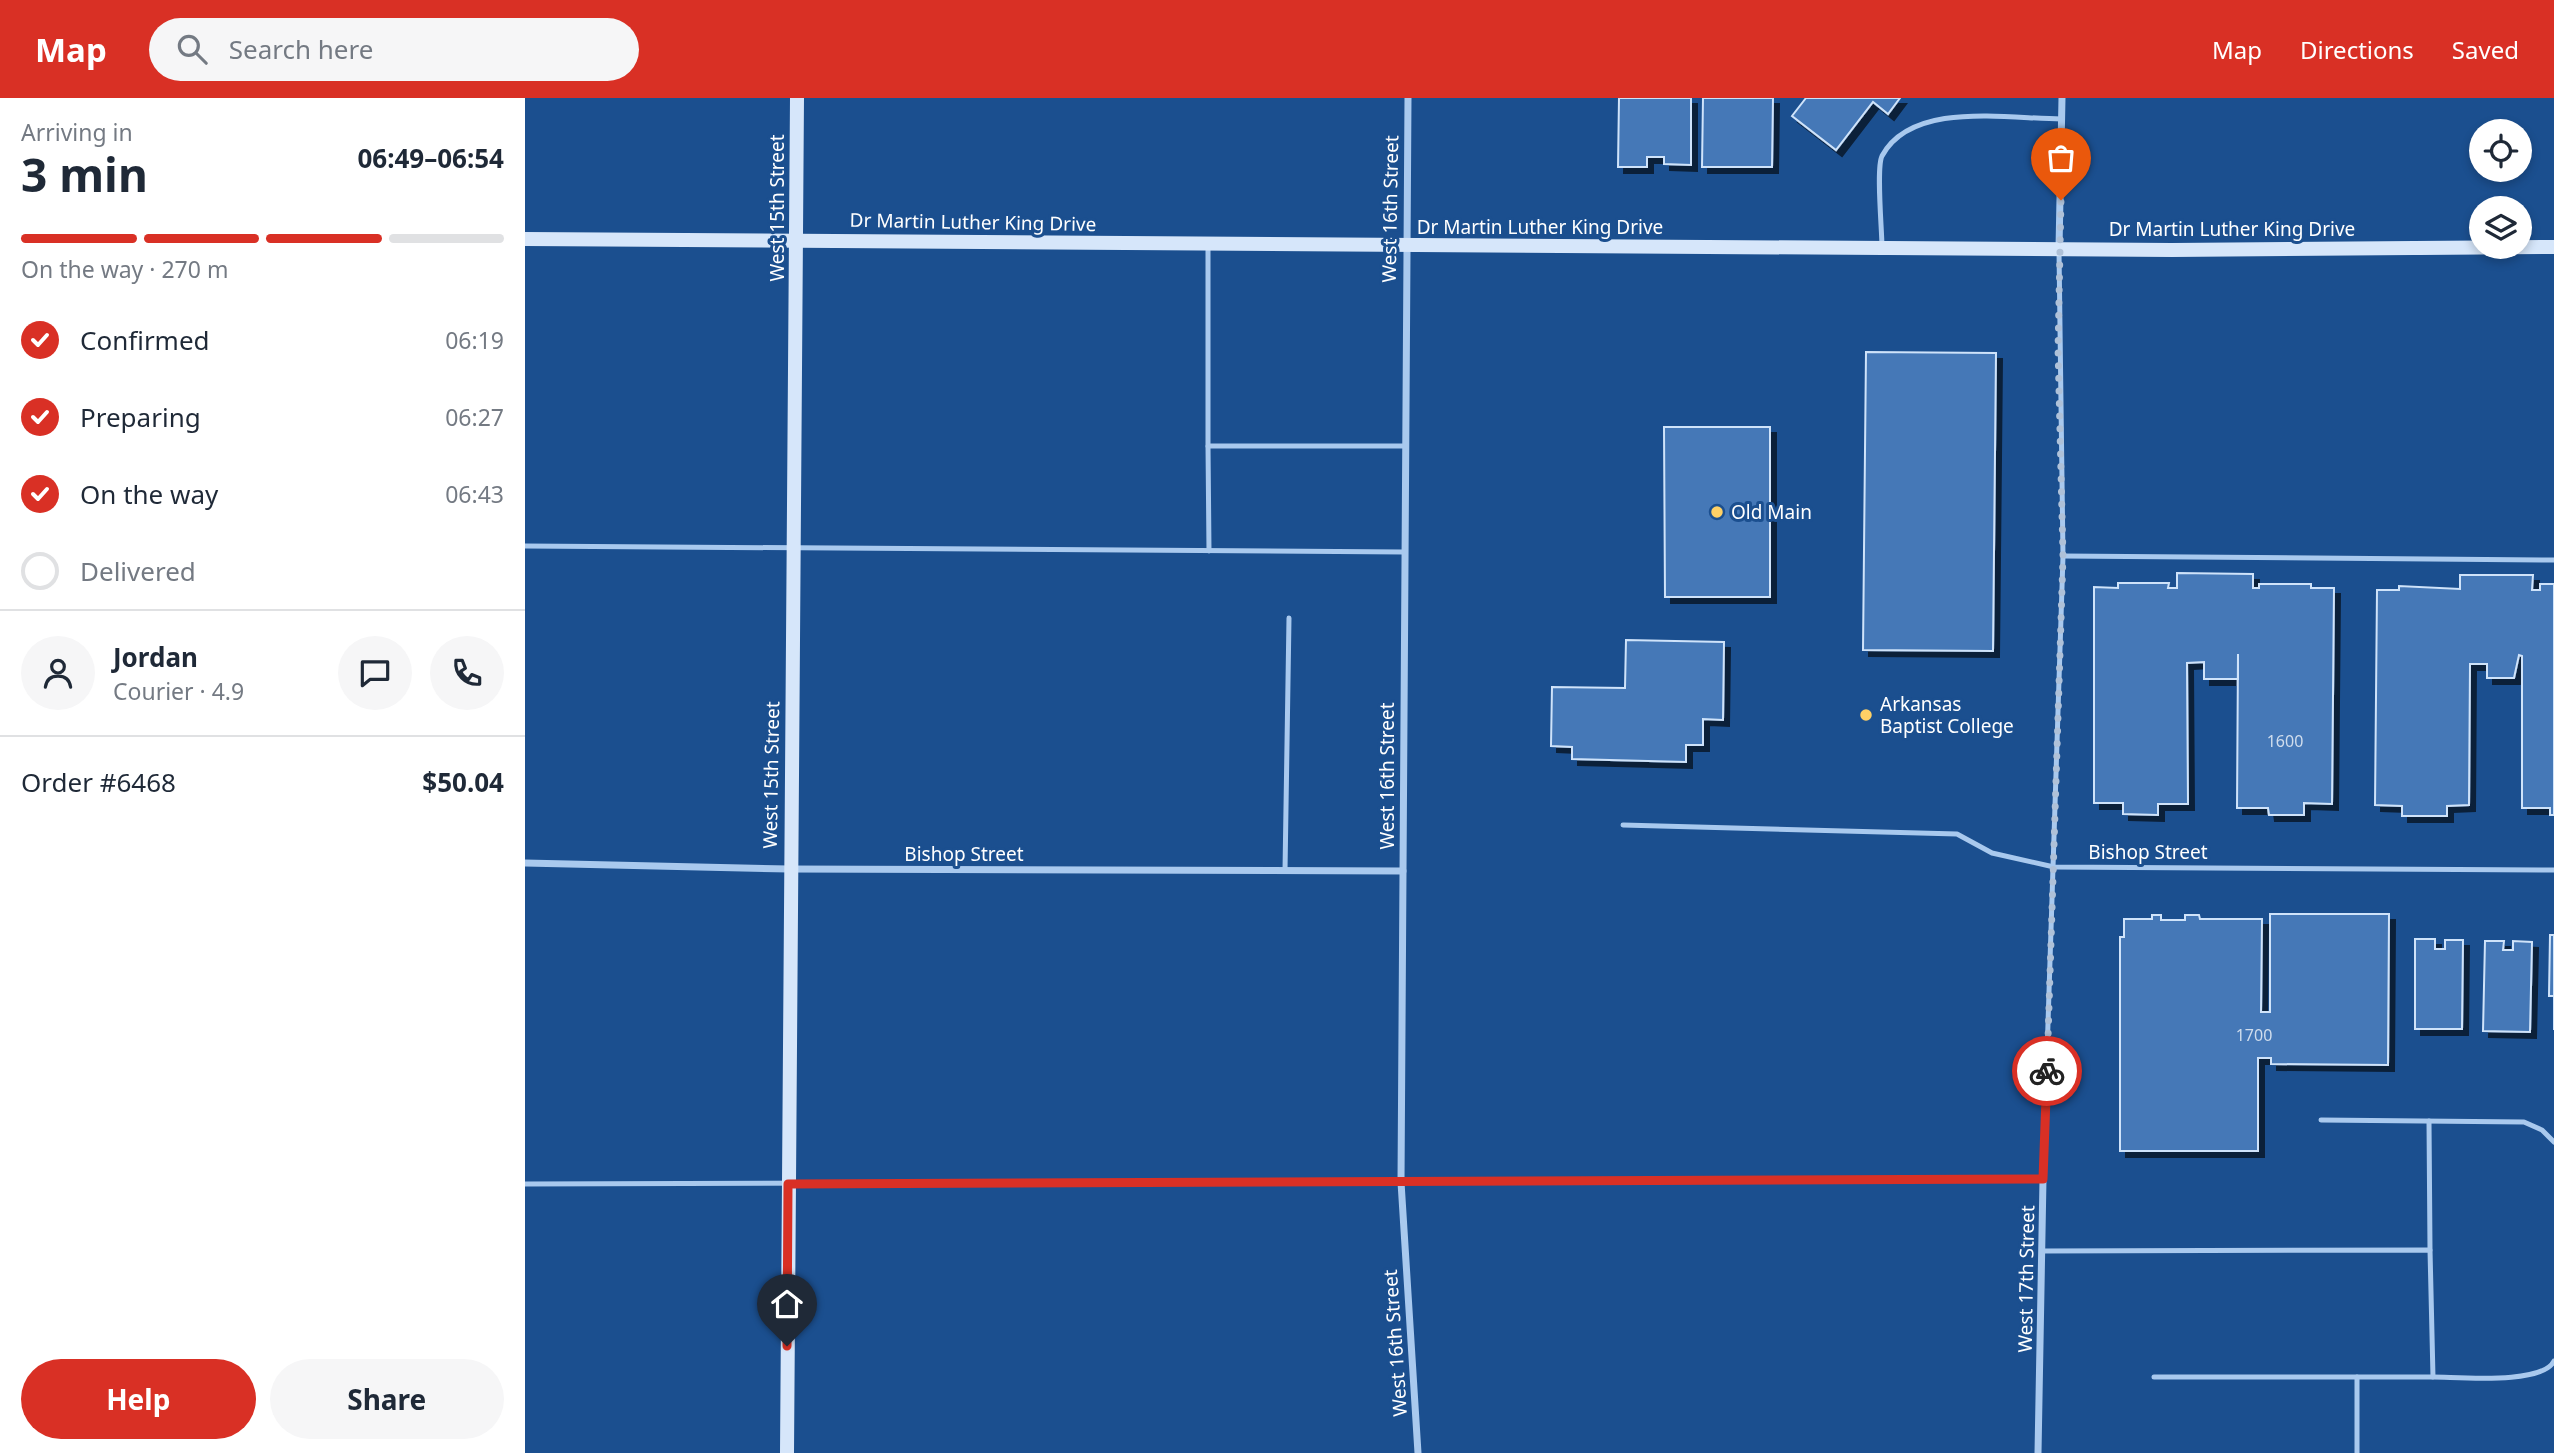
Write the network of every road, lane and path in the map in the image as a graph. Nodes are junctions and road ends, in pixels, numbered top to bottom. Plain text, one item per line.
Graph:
1 (797, 98) edge
2 (1408, 98) edge
3 (2062, 98) edge
4 (2061, 119) junction
5 (525, 239) edge
6 (797, 239) junction
7 (1208, 243) junction
8 (1405, 246) junction
9 (2554, 247) edge
10 (1882, 248) junction
11 (2059, 248) junction
12 (1208, 446) junction
13 (1404, 446) junction
14 (525, 546) edge
15 (793, 549) junction
16 (1209, 551) junction
17 (1403, 552) junction
18 (2063, 556) junction
19 (2554, 560) edge
20 (1289, 618) dead end
21 (1623, 825) dead end
22 (525, 863) edge
23 (2054, 867) junction
24 (789, 869) junction
25 (2554, 870) edge
26 (1285, 871) junction
27 (1403, 871) junction
28 (2321, 1120) dead end
29 (2429, 1121) junction
30 (2554, 1142) edge
31 (2043, 1179) junction
32 (1401, 1182) junction
33 (525, 1184) edge
34 (788, 1184) junction
35 (2430, 1250) junction
36 (2043, 1251) junction
37 (2554, 1361) edge
38 (2154, 1377) dead end
39 (2357, 1377) junction
40 (2433, 1377) junction
41 (787, 1453) edge
42 (1417, 1453) edge
43 (2038, 1453) edge
44 (2357, 1453) edge

1 - 6 main road, West 15th Street
2 - 8 street, West 16th Street
3 - 4 street, West 17th Street
4 - 10 lane
4 - 11 street, West 17th Street
5 - 6 main road, Dr Martin Luther King Drive
6 - 7 main road, Dr Martin Luther King Drive
6 - 15 main road, West 15th Street
7 - 8 main road, Dr Martin Luther King Drive
7 - 12 lane
8 - 10 main road, Dr Martin Luther King Drive
8 - 13 street, West 16th Street
9 - 11 main road, Dr Martin Luther King Drive
10 - 11 main road, Dr Martin Luther King Drive
11 - 18 lane, West 17th Street
12 - 13 lane
12 - 16 lane
13 - 17 street, West 16th Street
14 - 15 lane
15 - 16 lane
15 - 24 main road, West 15th Street
16 - 17 lane
17 - 27 street, West 16th Street
18 - 19 lane
18 - 23 lane, West 17th Street
20 - 26 lane
21 - 23 lane, Bishop Street
22 - 24 street, Bishop Street
23 - 25 lane, Bishop Street
23 - 31 lane, West 17th Street
24 - 26 street, Bishop Street
24 - 34 main road, West 15th Street
26 - 27 street, Bishop Street
27 - 32 street, West 16th Street
28 - 29 lane
29 - 30 lane
29 - 35 lane
31 - 32 lane
31 - 36 street, West 17th Street
32 - 34 lane
32 - 42 street, West 16th Street
33 - 34 lane
34 - 41 main road, West 15th Street
35 - 36 lane
35 - 40 lane
36 - 43 street, West 17th Street
37 - 40 lane
38 - 39 lane
39 - 40 lane
39 - 44 lane

